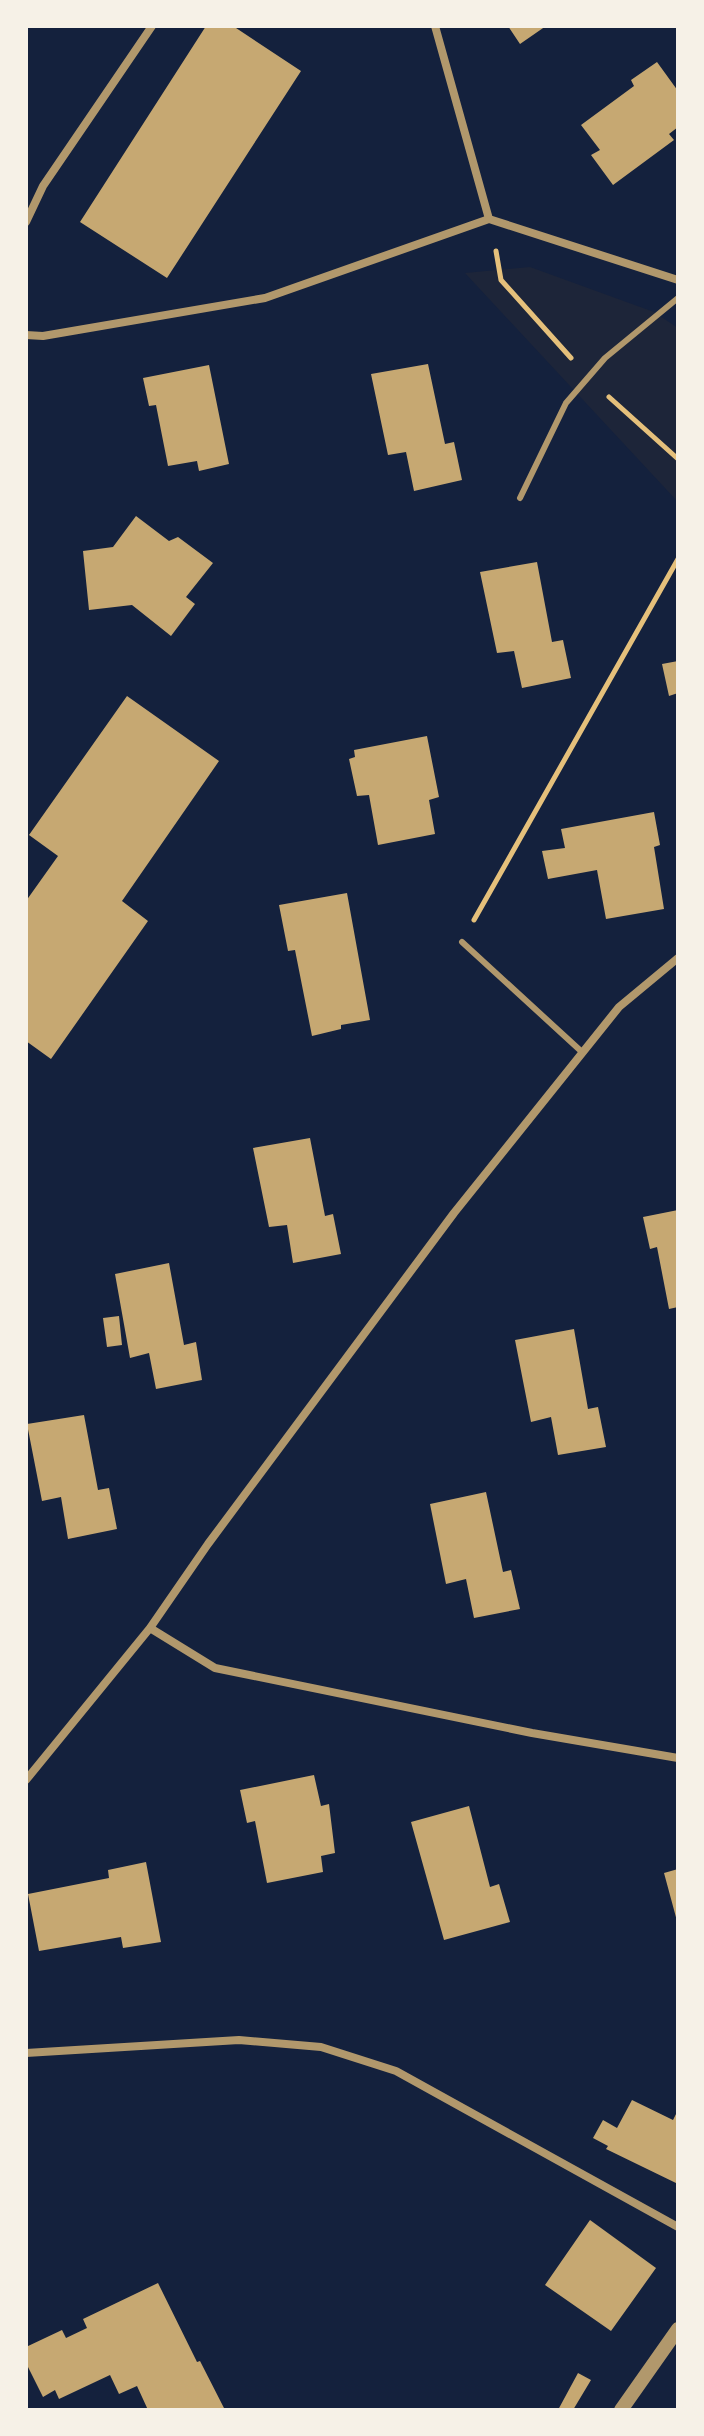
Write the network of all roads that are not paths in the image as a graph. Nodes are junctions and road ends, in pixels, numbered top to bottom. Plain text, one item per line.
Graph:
1 (152, 26) edge
2 (435, 26) edge
3 (489, 219) junction
4 (26, 222) edge
5 (678, 280) edge
6 (678, 298) edge
7 (26, 335) edge
8 (520, 498) dead end
9 (462, 942) road end
10 (678, 958) edge
11 (582, 1052) junction
12 (150, 1628) junction
13 (678, 1758) edge
14 (26, 1780) edge
15 (26, 2053) edge
16 (678, 2227) edge
17 (678, 2329) edge
18 (621, 2410) edge

1 - 4 street
2 - 3 street
3 - 5 street
3 - 7 street
6 - 8 lane
9 - 11 lane
10 - 11 street
11 - 12 street
12 - 13 street
12 - 14 street
15 - 16 street
17 - 18 street

